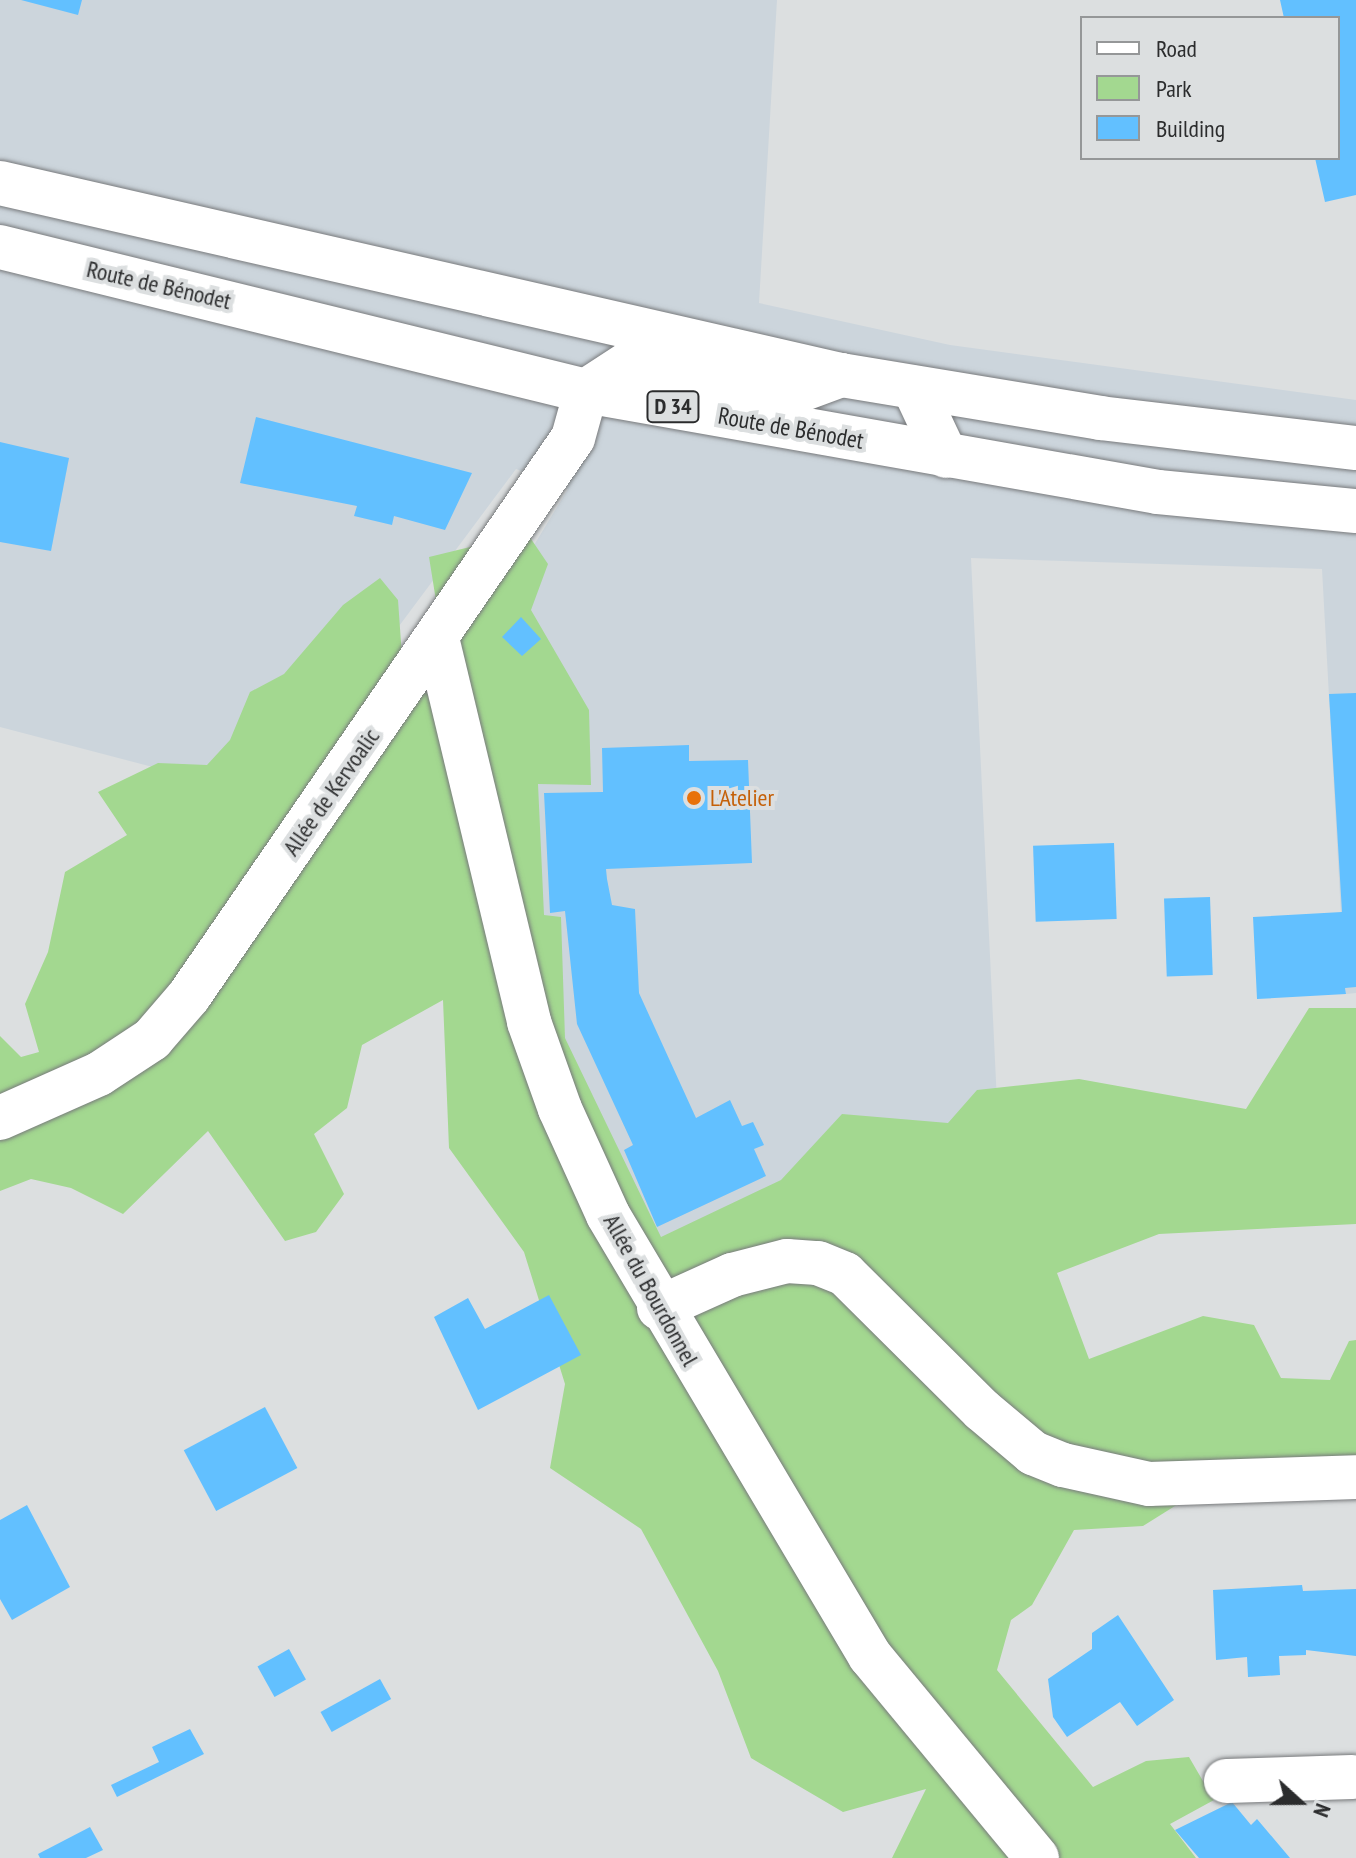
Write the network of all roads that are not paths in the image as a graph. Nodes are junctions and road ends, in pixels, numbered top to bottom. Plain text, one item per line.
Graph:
1 (0, 183) edge
2 (0, 247) edge
3 (841, 375) junction
4 (914, 388) junction
5 (586, 391) junction
6 (1356, 448) edge
7 (946, 456) junction
8 (1356, 511) edge
9 (437, 638) junction
10 (0, 1118) edge
11 (659, 1308) junction
12 (1356, 1477) edge
13 (1355, 1778) edge
14 (1226, 1781) dead end
15 (1037, 1858) edge

1 - 3 street
2 - 5 street, Route de Bénodet / D 34
3 - 4 street
3 - 5 street
4 - 6 street
4 - 7 street
5 - 7 street, Route de Bénodet / D 34
5 - 9 street, Allée de Kervoalic
7 - 8 street, Route de Bénodet / D 34
9 - 10 street, Allée de Kervoalic
9 - 11 street, Allée du Bourdonnel
11 - 12 street
11 - 15 street, Allée du Bourdonnel
13 - 14 street

